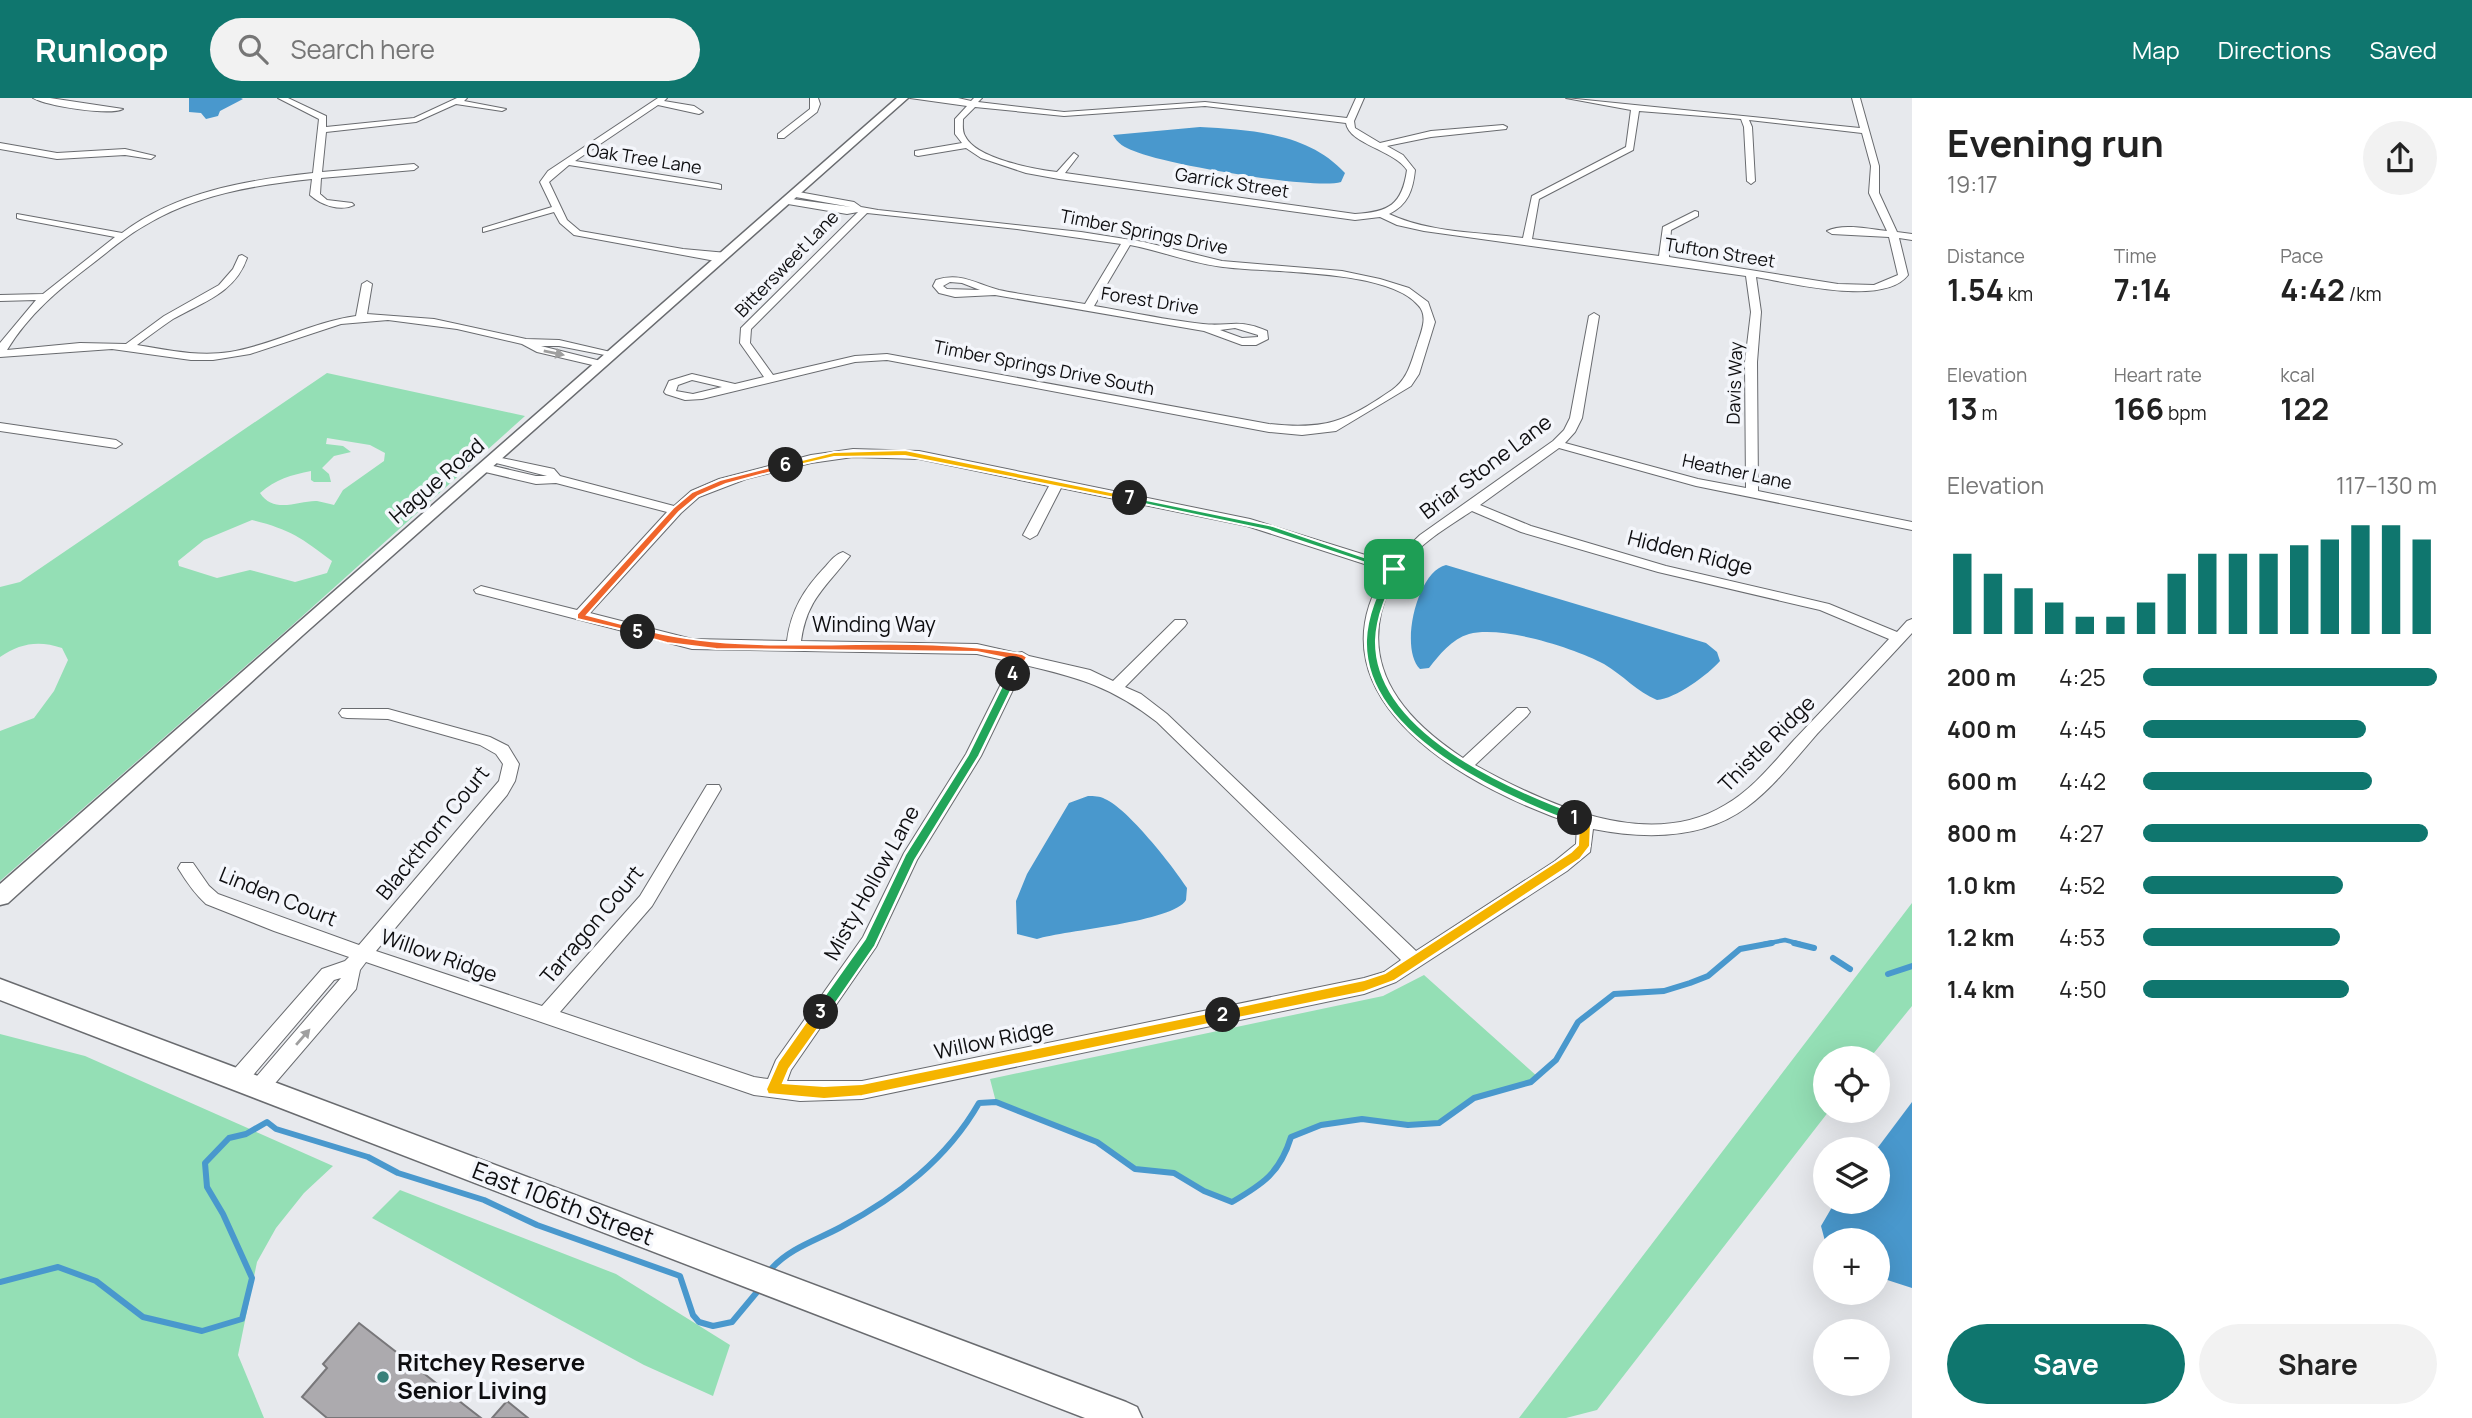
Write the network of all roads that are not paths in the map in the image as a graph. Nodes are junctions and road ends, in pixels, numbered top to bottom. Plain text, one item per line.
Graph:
1 (37, 98) edge
2 (282, 98) edge
3 (814, 98) edge
4 (903, 98) edge
5 (914, 98) edge
6 (949, 98) edge
7 (1114, 98) edge
8 (1360, 98) edge
9 (1570, 98) edge
10 (1856, 98) edge
11 (460, 100) edge
12 (660, 100) edge
13 (975, 101) edge
14 (119, 109) dead end
15 (502, 109) dead end
16 (1635, 109) junction
17 (1125, 110) junction
18 (699, 113) dead end
19 (1744, 117) junction
20 (1350, 121) junction
21 (1503, 127) dead end
22 (324, 130) junction
23 (1865, 131) junction
24 (781, 136) dead end
25 (967, 145) junction
26 (0, 146) edge
27 (1378, 146) junction
28 (918, 153) dead end
29 (151, 156) dead end
30 (1074, 156) dead end
31 (566, 162) junction
32 (414, 167) dead end
33 (1059, 176) junction
34 (316, 177) junction
35 (1751, 181) dead end
36 (718, 187) dead end
37 (789, 198) junction
38 (349, 205) dead end
39 (556, 209) junction
40 (861, 210) junction
41 (1381, 214) junction
42 (1695, 214) dead end
43 (20, 216) dead end
44 (486, 230) dead end
45 (1832, 231) dead end
46 (1893, 235) junction
47 (124, 236) junction
48 (1912, 237) edge
49 (1127, 243) junction
50 (1527, 243) junction
51 (721, 257) junction
52 (242, 258) dead end
53 (1664, 259) junction
54 (1751, 274) junction
55 (367, 284) dead end
56 (995, 292) dead end
57 (47, 297) junction
58 (0, 298) edge
59 (1420, 299) joint
60 (1088, 308) junction
61 (1594, 316) dead end
62 (361, 318) junction
63 (1206, 328) dead end
64 (128, 347) junction
65 (0, 353) edge
66 (606, 359) junction
67 (770, 378) junction
68 (735, 387) junction
69 (0, 427) edge
70 (116, 444) dead end
71 (1557, 444) junction
72 (490, 464) junction
73 (1057, 483) junction
74 (1752, 494) junction
75 (1470, 506) junction
76 (676, 510) junction
77 (1912, 526) edge
78 (1030, 535) dead end
79 (843, 556) dead end
80 (1394, 569) junction
81 (481, 590) dead end
82 (580, 617) junction
83 (1180, 623) dead end
84 (1912, 624) edge
85 (1899, 638) junction
86 (793, 646) junction
87 (1022, 657) junction
88 (1116, 687) junction
89 (1522, 712) dead end
90 (347, 713) dead end
91 (1464, 766) junction
92 (713, 789) dead end
93 (1585, 821) junction
94 (187, 868) dead end
95 (0, 897) edge
96 (1413, 960) junction
97 (357, 961) junction
98 (0, 989) edge
99 (545, 1016) junction
100 (247, 1085) junction
101 (774, 1089) junction
102 (1126, 1418) edge

1 - 14 street
2 - 22 street
3 - 24 street
4 - 37 street, Hague Road
5 - 13 street
6 - 13 street
7 - 17 street
8 - 20 street
9 - 16 street
10 - 23 street, Tufton Street
11 - 15 street
11 - 22 street
12 - 18 street
12 - 31 street
13 - 17 street
13 - 25 street
16 - 19 street
16 - 50 street
17 - 20 street
19 - 23 street
19 - 35 street
20 - 27 street
21 - 27 street
22 - 34 street
23 - 46 street, Tufton Street
25 - 28 street
25 - 33 street, Garrick Street
26 - 29 street
27 - 41 street
30 - 33 street
31 - 36 street, Oak Tree Lane
31 - 39 street
32 - 34 street
33 - 41 street, Garrick Street
34 - 38 street
34 - 47 street
37 - 40 street, Timber Springs Drive
37 - 51 street, Hague Road
39 - 44 street
39 - 51 street
40 - 49 street, Timber Springs Drive
40 - 67 street, Bittersweet Lane
41 - 50 street, Tufton Street
42 - 53 street
43 - 47 street
45 - 46 street
46 - 48 street
46 - 54 street, Tufton Street
47 - 57 street
49 - 59 street, Timber Springs Drive
49 - 60 street, Forest Drive
50 - 53 street, Tufton Street
51 - 66 street, Hague Road
52 - 64 street
53 - 54 street, Tufton Street
54 - 74 street, Davis Way
55 - 62 street
56 - 60 street, Forest Drive
57 - 58 street
57 - 65 street
59 - 67 street, Timber Springs Drive South
60 - 63 street, Forest Drive
61 - 71 street, Briar Stone Lane
62 - 64 street
62 - 66 street
64 - 65 street
66 - 72 street, Hague Road
67 - 68 street, Timber Springs Drive South
68 - 68 street, Timber Springs Drive South
69 - 70 street
71 - 74 street, Heather Lane
71 - 75 street, Briar Stone Lane
72 - 76 street
72 - 95 street, Hague Road
73 - 76 street
73 - 78 street
73 - 80 street
74 - 77 street, Heather Lane
75 - 80 street, Briar Stone Lane
75 - 85 street, Hidden Ridge
76 - 82 street
79 - 86 street
80 - 91 street, Briar Stone Lane
81 - 82 street, Winding Way
82 - 86 street, Winding Way
83 - 88 street
84 - 85 street, Thistle Ridge
85 - 93 street, Thistle Ridge
86 - 87 street, Winding Way
87 - 88 street, Winding Way
87 - 101 street, Misty Hollow Lane
88 - 96 street, Winding Way
89 - 91 street
90 - 97 street, Blackthorn Court
91 - 93 street, Thistle Ridge
92 - 99 street, Tarragon Court
93 - 96 street, Willow Ridge
94 - 97 street, Linden Court
96 - 101 street, Willow Ridge
97 - 99 street, Willow Ridge
97 - 100 street, Blackthorn Court
98 - 100 main road, East 106th Street
99 - 101 street, Willow Ridge
100 - 102 main road, East 106th Street

